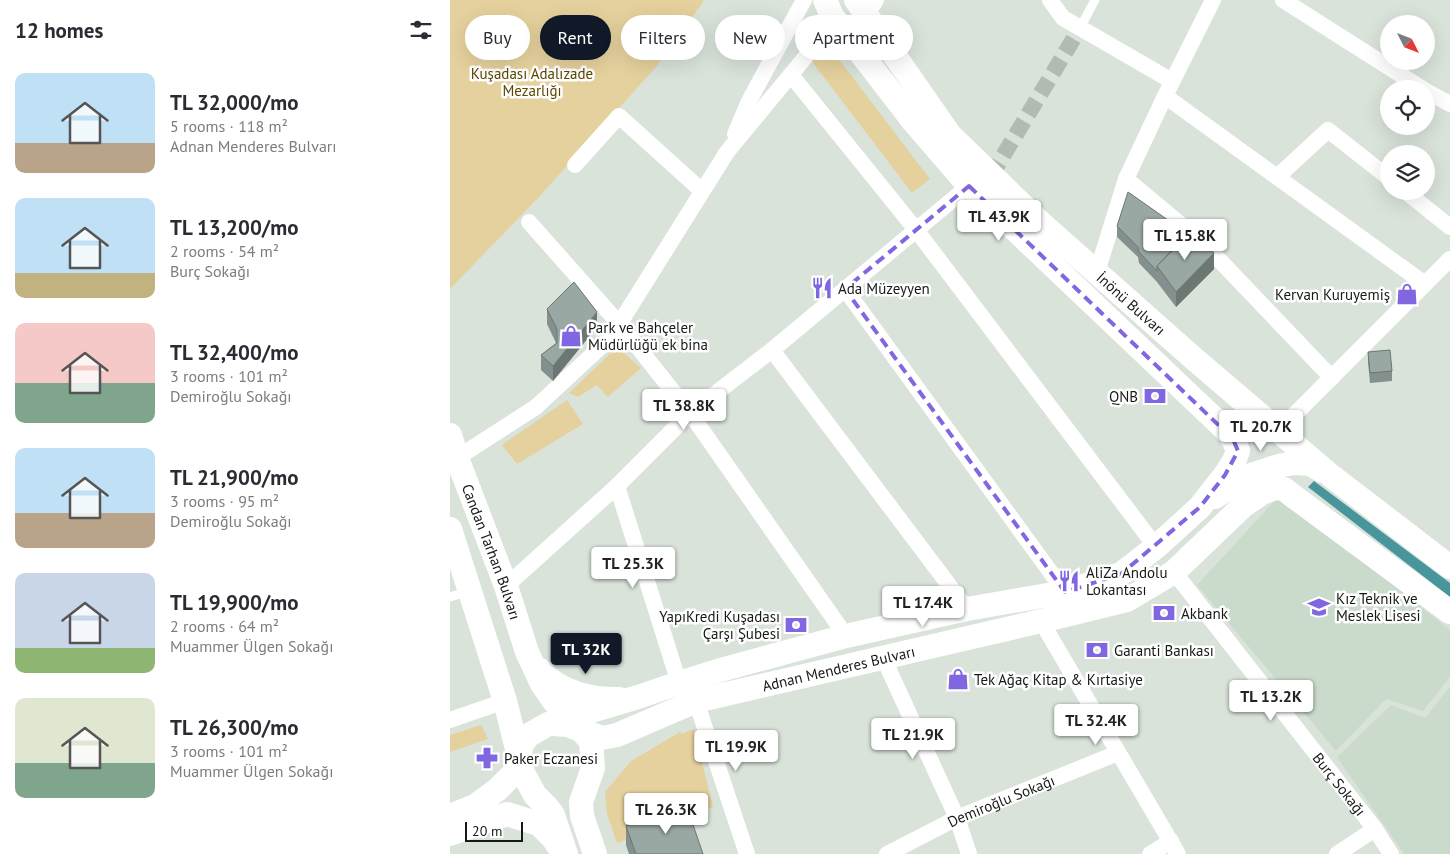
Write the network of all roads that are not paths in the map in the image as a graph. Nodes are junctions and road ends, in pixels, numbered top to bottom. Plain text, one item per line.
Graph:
1 (804, 0) edge
2 (1050, 0) edge
3 (1095, 0) edge
4 (1213, 0) edge
5 (1283, 0) edge
6 (864, 5) edge
7 (828, 8) edge
8 (1080, 28) junction
9 (791, 74) junction
10 (1409, 80) edge
11 (1169, 88) junction
12 (1435, 96) edge
13 (1450, 104) edge
14 (727, 152) junction
15 (575, 165) dead end
16 (1380, 171) edge
17 (1277, 177) junction
18 (1126, 179) junction
19 (970, 186) junction
20 (702, 191) junction
21 (1417, 200) edge
22 (529, 222) dead end
23 (1450, 226) edge
24 (917, 231) junction
25 (1450, 259) edge
26 (1097, 272) junction
27 (1425, 284) junction
28 (845, 289) junction
29 (622, 327) junction
30 (772, 350) junction
31 (1332, 378) junction
32 (690, 413) junction
33 (1278, 430) junction
34 (450, 434) edge
35 (1233, 438) joint
36 (457, 458) junction
37 (1330, 475) junction
38 (617, 486) junction
39 (1200, 507) junction
40 (450, 528) edge
41 (1156, 548) junction
42 (1450, 567) edge
43 (1174, 572) junction
44 (506, 586) junction
45 (1065, 592) junction
46 (460, 594) edge
47 (967, 609) junction
48 (1450, 612) edge
49 (1041, 622) junction
50 (846, 636) junction
51 (883, 657) junction
52 (531, 659) junction
53 (679, 682) junction
54 (638, 697) junction
55 (696, 700) junction
56 (505, 701) junction
57 (450, 720) edge
58 (566, 725) junction
59 (1118, 753) junction
60 (520, 756) junction
61 (450, 816) edge
62 (957, 818) junction
63 (1374, 829) junction
64 (450, 834) edge
65 (1174, 848) edge
66 (565, 854) edge
67 (595, 854) edge
68 (747, 854) edge
69 (887, 854) edge
70 (969, 854) edge
71 (1150, 854) edge
72 (1337, 854) edge
73 (1391, 854) edge

1 - 14 street
2 - 8 street
3 - 8 lane
4 - 11 street
5 - 10 street
6 - 7 main road
6 - 26 main road, İnönü Bulvarı
7 - 9 street
7 - 19 main road, İnönü Bulvarı
8 - 11 street
9 - 14 street
9 - 24 street
11 - 17 street
11 - 18 street
12 - 13 street
14 - 20 street
15 - 20 street
16 - 17 street
17 - 27 street
18 - 26 street
18 - 31 street
19 - 24 street
19 - 35 main road, İnönü Bulvarı
20 - 29 street
21 - 23 street
22 - 29 street
24 - 28 street
24 - 41 street
25 - 27 street
26 - 33 main road, İnönü Bulvarı
27 - 31 street
28 - 30 street
28 - 45 street
29 - 32 street
29 - 36 street
30 - 32 street
30 - 47 street
31 - 33 street
32 - 38 street
32 - 50 street
33 - 37 main road, İnönü Bulvarı
34 - 36 main road, Candan Tarhan Bulvarı
35 - 39 main road, Adnan Menderes Bulvarı
36 - 44 main road, Candan Tarhan Bulvarı
37 - 39 main road, Adnan Menderes Bulvarı
37 - 42 main road, İnönü Bulvarı
38 - 44 street
38 - 53 street
39 - 41 main road, Adnan Menderes Bulvarı
40 - 46 main road, Candan Tarhan Bulvarı
41 - 45 main road, Adnan Menderes Bulvarı
43 - 48 main road, Adnan Menderes Bulvarı
43 - 49 main road, Adnan Menderes Bulvarı
43 - 63 street, Burç Sokağı
44 - 52 main road, Candan Tarhan Bulvarı
45 - 47 main road, Adnan Menderes Bulvarı
46 - 56 main road, Candan Tarhan Bulvarı
47 - 50 main road, Adnan Menderes Bulvarı
49 - 51 main road, Adnan Menderes Bulvarı
49 - 59 street
50 - 53 main road, Adnan Menderes Bulvarı
51 - 55 main road, Adnan Menderes Bulvarı
51 - 62 street
52 - 54 main road
52 - 58 main road, Candan Tarhan Bulvarı
53 - 54 main road, Adnan Menderes Bulvarı
54 - 58 main road, Adnan Menderes Bulvarı
55 - 58 main road, Adnan Menderes Bulvarı
55 - 68 street
56 - 57 street
56 - 60 main road, Candan Tarhan Bulvarı
58 - 60 main road, Adnan Menderes Bulvarı
58 - 67 main road, Candan Tarhan Bulvarı
59 - 62 street, Demiroğlu Sokağı
59 - 65 street
60 - 61 main road, Adnan Menderes Bulvarı
60 - 66 main road, Candan Tarhan Bulvarı
62 - 69 street, Demiroğlu Sokağı
62 - 70 street
63 - 72 street
63 - 73 street, Burç Sokağı
64 - 66 main road
65 - 71 street

